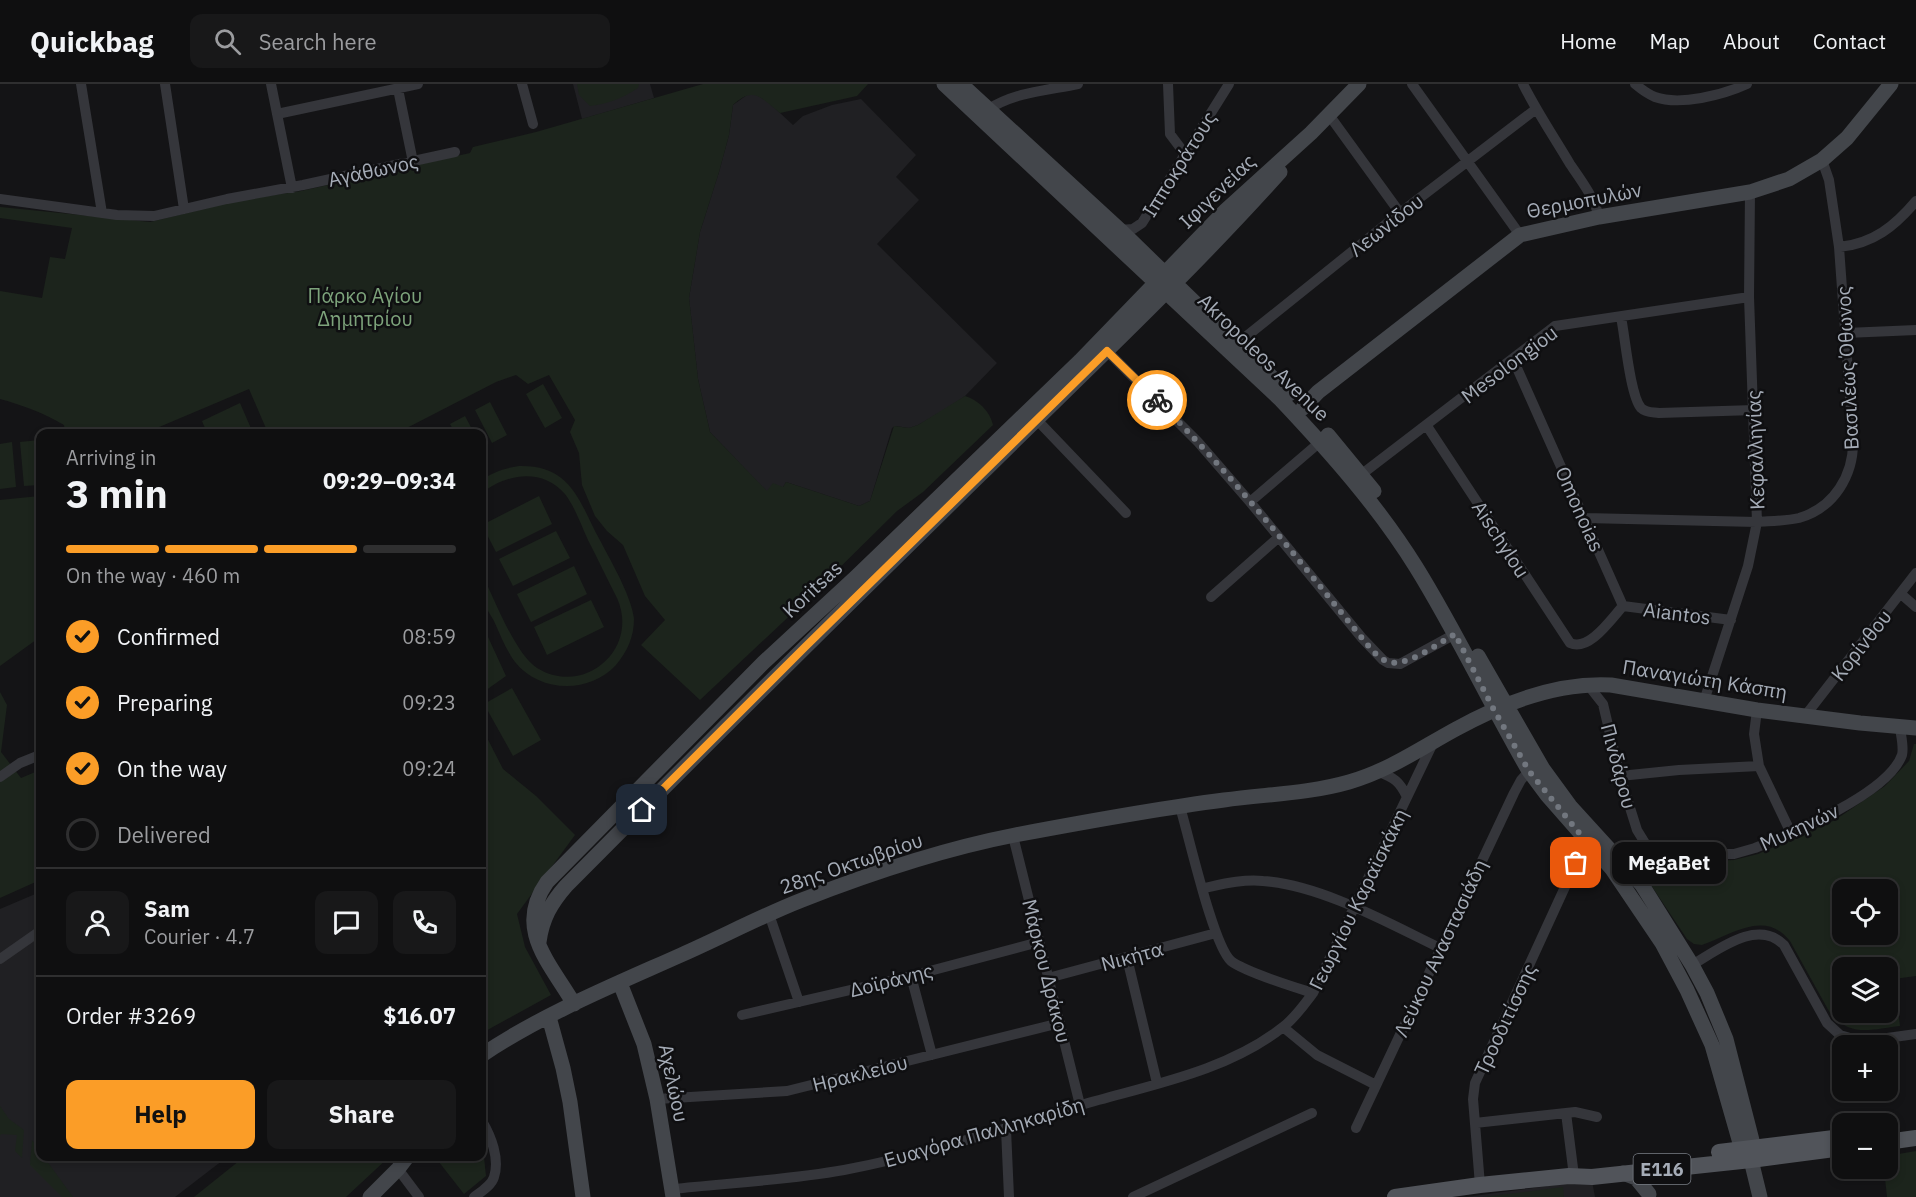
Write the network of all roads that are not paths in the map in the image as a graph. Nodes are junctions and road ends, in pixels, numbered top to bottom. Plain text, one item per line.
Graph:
1 (81, 84) edge
2 (165, 84) edge
3 (271, 84) edge
4 (418, 84) edge
5 (522, 84) edge
6 (944, 84) edge
7 (961, 84) edge
8 (1078, 84) edge
9 (1168, 84) edge
10 (1229, 84) edge
11 (1359, 84) edge
12 (1412, 84) edge
13 (1523, 84) edge
14 (1635, 84) edge
15 (1747, 84) edge
16 (1891, 84) edge
17 (398, 89) junction
18 (989, 109) junction
19 (1536, 109) junction
20 (277, 114) junction
21 (1329, 115) junction
22 (532, 124) dead end
23 (455, 152) dead end
24 (1185, 154) junction
25 (1822, 160) junction
26 (1467, 161) junction
27 (413, 162) junction
28 (292, 188) junction
29 (1750, 192) junction
30 (0, 199) edge
31 (1915, 204) edge
32 (184, 209) junction
33 (102, 213) junction
34 (1400, 213) junction
35 (1599, 217) junction
36 (1120, 230) junction
37 (1520, 235) junction
38 (1839, 247) junction
39 (1165, 283) junction
40 (1749, 297) junction
41 (1622, 317) junction
42 (1916, 330) edge
43 (1846, 333) junction
44 (1238, 343) junction
45 (1107, 351) junction
46 (1514, 359) junction
47 (1303, 408) junction
48 (1754, 410) junction
49 (1036, 420) junction
50 (1427, 426) junction
51 (1320, 442) junction
52 (1362, 474) junction
53 (1250, 502) junction
54 (1126, 513) dead end
55 (1585, 518) junction
56 (1757, 522) junction
57 (1279, 537) junction
58 (1916, 573) edge
59 (1901, 594) junction
60 (1211, 597) dead end
61 (1623, 606) junction
62 (1916, 607) edge
63 (1731, 620) junction
64 (1455, 634) junction
65 (1588, 685) junction
66 (1704, 701) junction
67 (1500, 708) junction
68 (1757, 711) junction
69 (1805, 716) junction
70 (1900, 728) junction
71 (1916, 728) edge
72 (1454, 730) junction
73 (1433, 743) junction
74 (36, 757) edge
75 (1759, 766) junction
76 (1529, 771) junction
77 (1378, 772) junction
78 (1620, 776) junction
79 (0, 777) edge
80 (1261, 795) junction
81 (1407, 797) junction
82 (1180, 807) junction
83 (1791, 833) junction
84 (1580, 834) junction
85 (1013, 836) junction
86 (1650, 847) joint
87 (1600, 855) junction
88 (1576, 863) junction
89 (1203, 888) junction
90 (1356, 908) junction
91 (769, 914) junction
92 (1216, 933) junction
93 (36, 934) edge
94 (1040, 942) junction
95 (539, 945) junction
96 (1440, 948) junction
97 (0, 958) edge
98 (1127, 958) junction
99 (1692, 965) junction
100 (911, 976) junction
101 (1048, 978) junction
102 (620, 983) junction
103 (1313, 993) junction
104 (798, 1002) junction
105 (574, 1004) junction
106 (742, 1015) dead end
107 (549, 1017) junction
108 (1060, 1023) junction
109 (1283, 1027) junction
110 (1916, 1034) edge
111 (486, 1051) edge
112 (932, 1055) junction
113 (1157, 1083) junction
114 (1376, 1085) junction
115 (657, 1100) junction
116 (1080, 1106) junction
117 (1312, 1113) dead end
118 (1566, 1113) junction
119 (1597, 1117) dead end
120 (1475, 1123) junction
121 (1916, 1127) edge
122 (1356, 1128) dead end
123 (1006, 1129) junction
124 (1898, 1129) edge
125 (486, 1130) edge
126 (1916, 1138) edge
127 (1832, 1139) edge
128 (1898, 1140) edge
129 (1832, 1149) edge
130 (1749, 1153) junction
131 (404, 1161) edge
132 (398, 1169) junction
133 (1666, 1169) junction
134 (1623, 1173) junction
135 (1574, 1176) junction
136 (1480, 1185) junction
137 (673, 1193) edge
138 (1649, 1196) edge
139 (370, 1197) edge
140 (419, 1197) edge
141 (474, 1197) edge
142 (583, 1197) edge
143 (1009, 1197) edge
144 (1133, 1197) edge
145 (1395, 1197) edge
146 (1760, 1197) edge

1 - 33 street
2 - 32 street
3 - 20 street
4 - 17 street
5 - 22 street
6 - 39 street, Akropoleos Avenue
7 - 18 street, Akropoleos Avenue
8 - 18 street
9 - 24 street
10 - 24 street, Ιπποκράτους
11 - 21 street, Ιφιγενείας
12 - 26 street
13 - 19 street
14 - 15 street
16 - 25 street, Θερμοπυλών
17 - 20 street
17 - 27 street
18 - 36 street, Akropoleos Avenue
19 - 26 street, Λεωνίδου
19 - 35 street
20 - 28 street
21 - 34 street
21 - 39 street, Ιφιγενείας
23 - 27 street, Αγάθωνος
24 - 36 street, Ιπποκράτους
25 - 29 street, Θερμοπυλών
25 - 38 street, Βασιλέως Όθωνος
26 - 34 street, Λεωνίδου
26 - 37 street
27 - 28 street, Αγάθωνος
28 - 32 street, Αγάθωνος
29 - 35 street, Θερμοπυλών
29 - 40 street, Κεφαλληνίας
30 - 33 street, Αγάθωνος
31 - 38 street
32 - 33 street, Αγάθωνος
34 - 44 street, Λεωνίδου
35 - 37 street, Θερμοπυλών
36 - 39 street, Akropoleos Avenue
37 - 47 street, Θερμοπυλών
38 - 43 street, Βασιλέως Όθωνος
39 - 44 street, Akropoleos Avenue
39 - 45 street, Koritsas
39 - 51 street, Akropoleos Avenue
39 - 95 street, Koritsas
40 - 41 street, Mesolongiou
40 - 48 street, Κεφαλληνίας
41 - 46 street, Mesolongiou
41 - 48 street
42 - 43 street
43 - 56 street, Βασιλέως Όθωνος
44 - 47 street, Akropoleos Avenue
45 - 49 street, Koritsas
45 - 53 street
46 - 50 street, Mesolongiou
46 - 55 street, Omonoias
47 - 52 street, Akropoleos Avenue
48 - 56 street, Κεφαλληνίας
49 - 54 street
49 - 95 street, Koritsas
50 - 52 street, Mesolongiou
50 - 61 street, Aischylou
51 - 53 street
51 - 64 street, Akropoleos Avenue
52 - 67 street, Akropoleos Avenue
53 - 57 street
55 - 56 street, Βασιλέως Όθωνος
55 - 61 street, Omonoias
56 - 63 street, Κεφαλληνίας
57 - 60 street
57 - 64 street
58 - 59 street, Κορίνθου
59 - 62 street
59 - 69 street, Κορίνθου
61 - 63 street, Aiantos
63 - 66 street, Κεφαλληνίας
64 - 67 street, Akropoleos Avenue
65 - 66 street, Παναγιώτη Κάσπη
65 - 67 street, Παναγιώτη Κάσπη
65 - 78 street, Πινδάρου
66 - 68 street, Παναγιώτη Κάσπη
67 - 72 street, 28ης Οκτωβρίου
67 - 76 street
67 - 99 street
68 - 69 street, Παναγιώτη Κάσπη
68 - 75 street
69 - 70 street, Παναγιώτη Κάσπη
70 - 71 street, Παναγιώτη Κάσπη
70 - 83 street, Μυκηνών
72 - 73 street, 28ης Οκτωβρίου
72 - 80 street, 28ης Οκτωβρίου
73 - 77 street, 28ης Οκτωβρίου
73 - 81 street, Γεωργίου Καραϊσκάκη
74 - 79 street
75 - 78 street
75 - 83 street
76 - 84 street
76 - 96 street, Λεύκου Αναστασιάδη
77 - 80 street, 28ης Οκτωβρίου
77 - 81 street, Γεωργίου Καραϊσκάκη
78 - 86 street, Πινδάρου
80 - 82 street, 28ης Οκτωβρίου
81 - 90 street, Γεωργίου Καραϊσκάκη
82 - 85 street, 28ης Οκτωβρίου
82 - 89 street
83 - 86 street, Μυκηνών
84 - 87 street
84 - 88 street, Τροοδιτίσσης
85 - 91 street, 28ης Οκτωβρίου
85 - 94 street, Μάρκου Δράκου
87 - 88 street
87 - 130 street
88 - 120 street, Τροοδιτίσσης
89 - 90 street
89 - 92 street
90 - 96 street
90 - 103 street, Γεωργίου Καραϊσκάκη
91 - 102 street, 28ης Οκτωβρίου
91 - 104 street
92 - 98 street, Νικήτα
92 - 103 street
93 - 97 street
94 - 100 street, Δοϊράνης
94 - 101 street, Μάρκου Δράκου
95 - 105 street, Koritsas
96 - 114 street, Λεύκου Αναστασιάδη
98 - 101 street, Νικήτα
98 - 113 street
99 - 110 street
99 - 130 street
100 - 104 street, Δοϊράνης
100 - 112 street
101 - 108 street, Μάρκου Δράκου
102 - 105 street, 28ης Οκτωβρίου
102 - 115 street, Αχελώου
103 - 109 street, Γεωργίου Καραϊσκάκη
104 - 106 street, Δοϊράνης
105 - 107 street, 28ης Οκτωβρίου
107 - 111 street, 28ης Οκτωβρίου
107 - 142 street
108 - 112 street, Ηρακλείου
108 - 116 street, Μάρκου Δράκου
109 - 113 street, Ευαγόρα Παλληκαρίδη
109 - 114 street
112 - 115 street, Ηρακλείου
113 - 116 street, Ευαγόρα Παλληκαρίδη
114 - 122 street, Λεύκου Αναστασιάδη
115 - 137 street, Αχελώου
116 - 123 street, Ευαγόρα Παλληκαρίδη
117 - 144 street
118 - 119 street
118 - 120 street
118 - 135 street
120 - 136 street, Τροοδιτίσσης
121 - 124 main road
123 - 137 street, Ευαγόρα Παλληκαρίδη
123 - 143 street
125 - 141 street
126 - 128 main road
127 - 130 main road, E116
129 - 130 main road, E116
130 - 133 main road, E116
130 - 135 main road, E116
130 - 146 street
131 - 132 street
132 - 139 street
132 - 140 street
133 - 134 main road, E116
133 - 138 street
134 - 135 main road, E116
134 - 138 street
135 - 136 main road, E116
136 - 145 main road, E116

